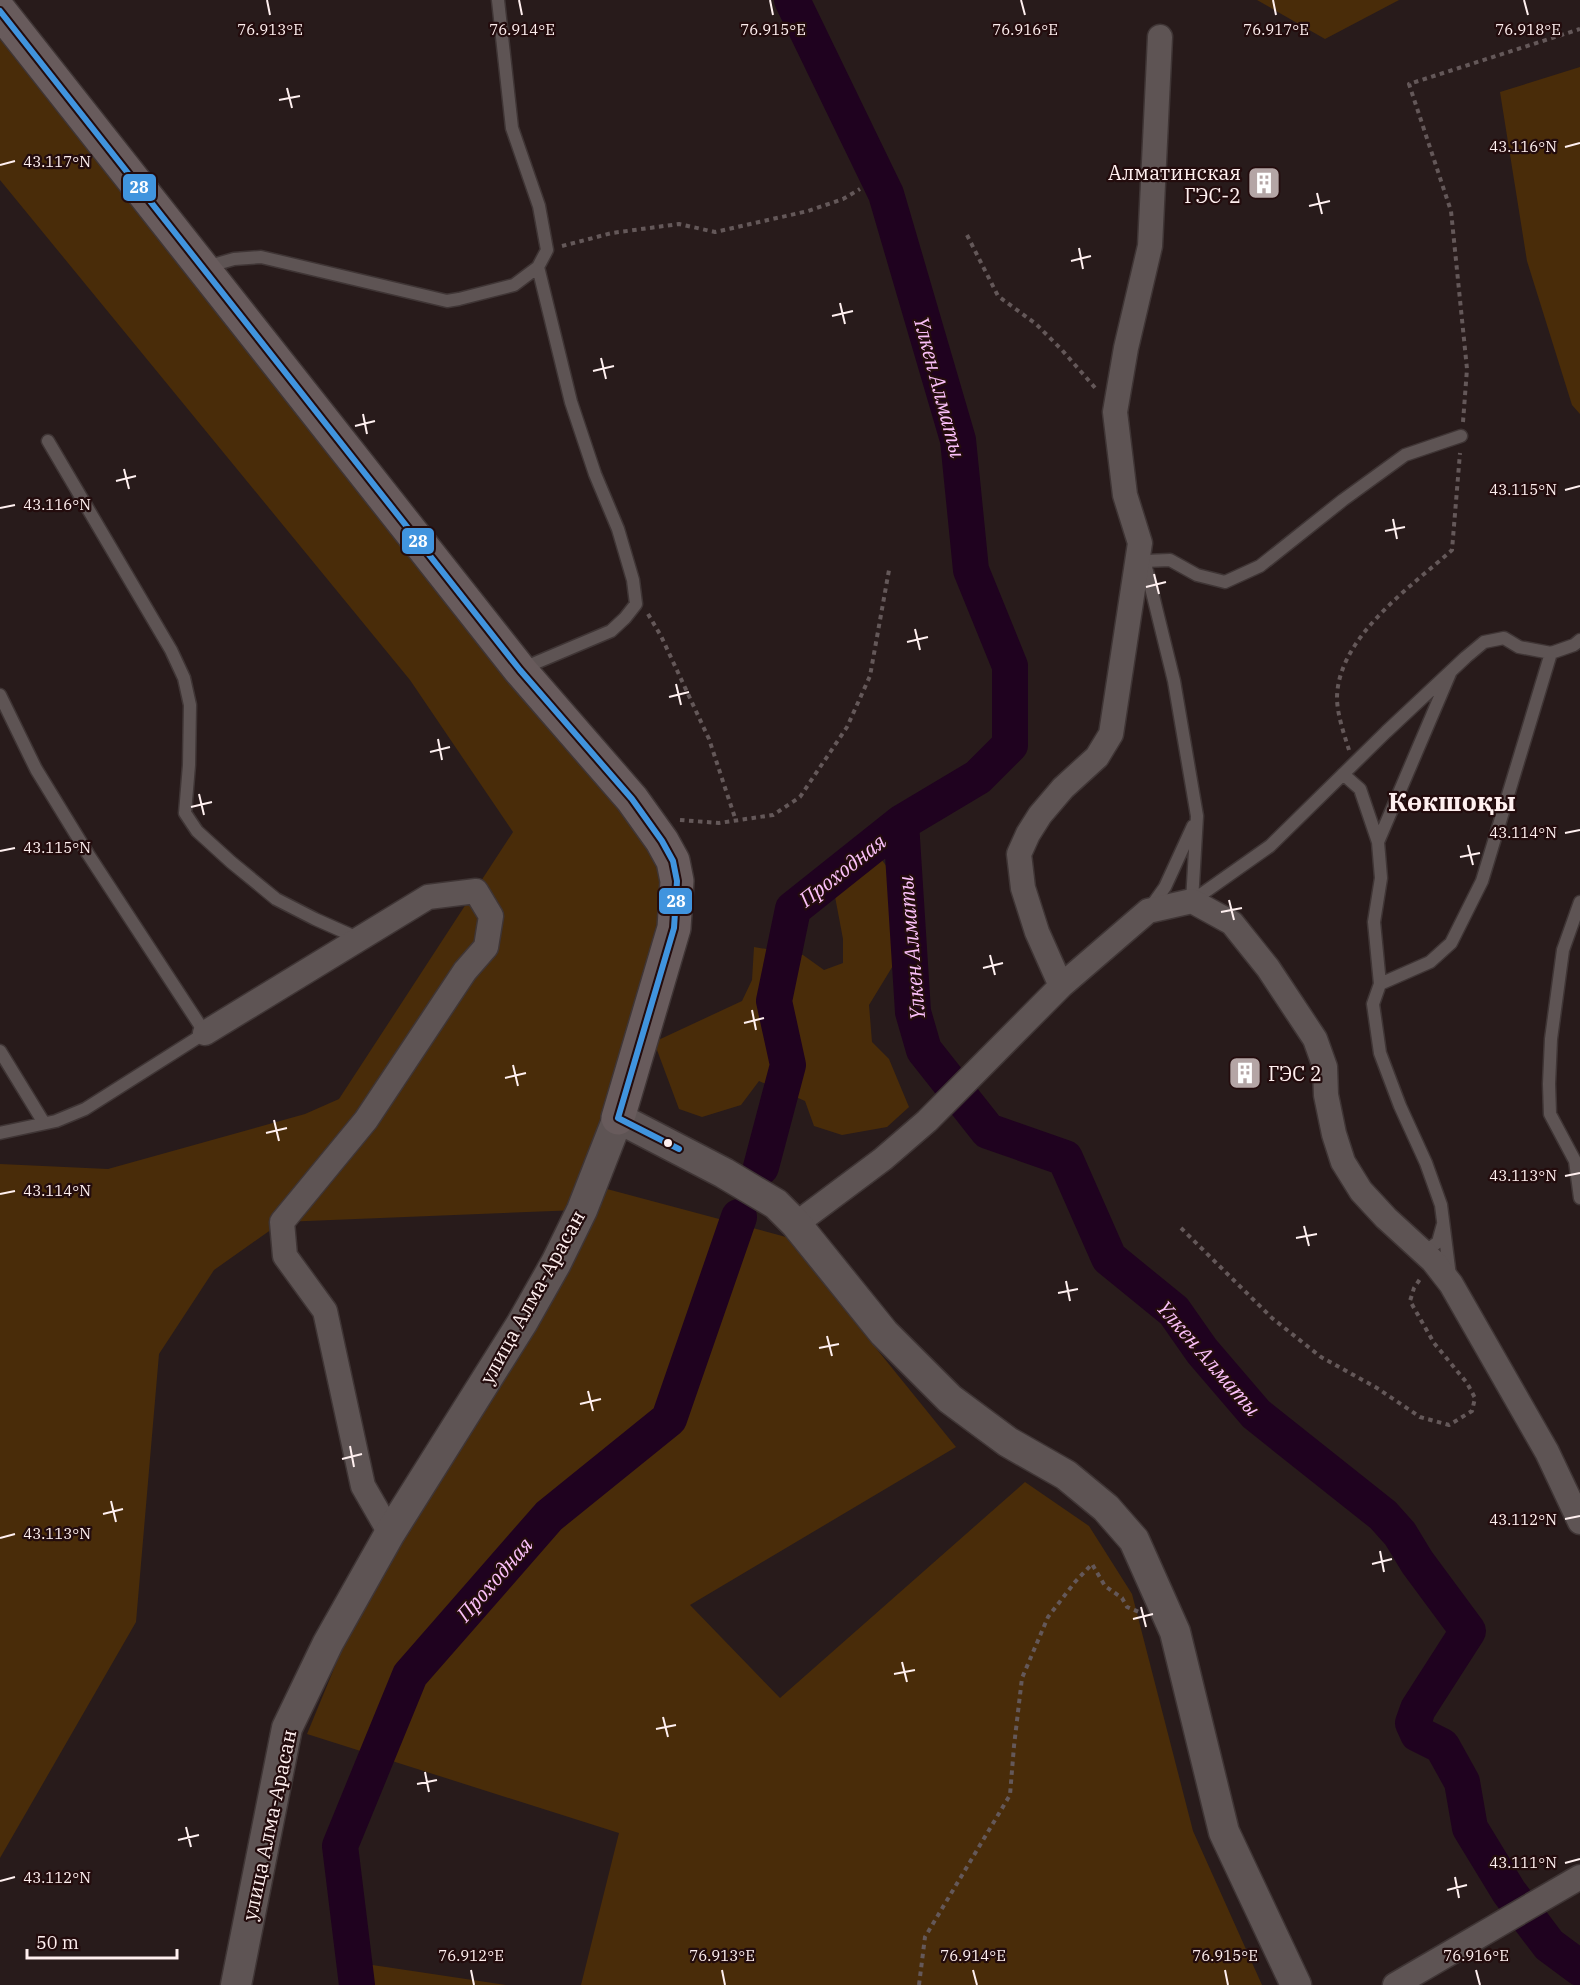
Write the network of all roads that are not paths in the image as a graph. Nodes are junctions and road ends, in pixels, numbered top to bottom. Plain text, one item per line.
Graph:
1 (498, 0) edge
2 (0, 11) edge
3 (1160, 37) dead end
4 (538, 267) junction
5 (202, 268) junction
6 (1461, 436) dead end
7 (48, 441) dead end
8 (1142, 552) junction
9 (1580, 640) edge
10 (1551, 653) junction
11 (520, 670) junction
12 (1451, 671) junction
13 (0, 695) edge
14 (1343, 774) junction
15 (1197, 816) junction
16 (1378, 842) junction
17 (1192, 901) junction
18 (1580, 902) edge
19 (1148, 911) junction
20 (361, 939) junction
21 (1380, 984) junction
22 (1061, 986) junction
23 (205, 1033) junction
24 (0, 1052) edge
25 (618, 1118) junction
26 (44, 1123) junction
27 (0, 1133) edge
28 (1580, 1198) edge
29 (786, 1214) junction
30 (1444, 1222) junction
31 (1425, 1254) junction
32 (1451, 1284) junction
33 (1580, 1522) edge
34 (390, 1533) junction
35 (1580, 1877) edge
36 (236, 1985) edge
37 (1296, 1985) edge
38 (1395, 1985) edge

1 - 4 lane
2 - 5 main road, улица Алма-Арасан
3 - 8 street
4 - 5 lane
4 - 11 lane
5 - 11 main road, улица Алма-Арасан
6 - 8 lane
7 - 20 lane
8 - 15 lane
8 - 22 street
9 - 10 lane
10 - 12 lane
10 - 21 lane
11 - 25 main road, улица Алма-Арасан
12 - 14 lane
12 - 16 lane
13 - 23 lane
14 - 16 lane
14 - 17 lane
15 - 17 lane
15 - 19 lane
16 - 21 lane
17 - 19 street
17 - 31 street
18 - 28 lane
19 - 22 street
20 - 23 street
20 - 34 street
21 - 30 lane
22 - 29 street
23 - 26 lane
24 - 26 lane
25 - 29 street
25 - 34 street, улица Алма-Арасан
26 - 27 lane
29 - 37 street
30 - 31 lane
30 - 32 lane
31 - 32 street
32 - 33 street
34 - 36 street, улица Алма-Арасан
35 - 38 street

